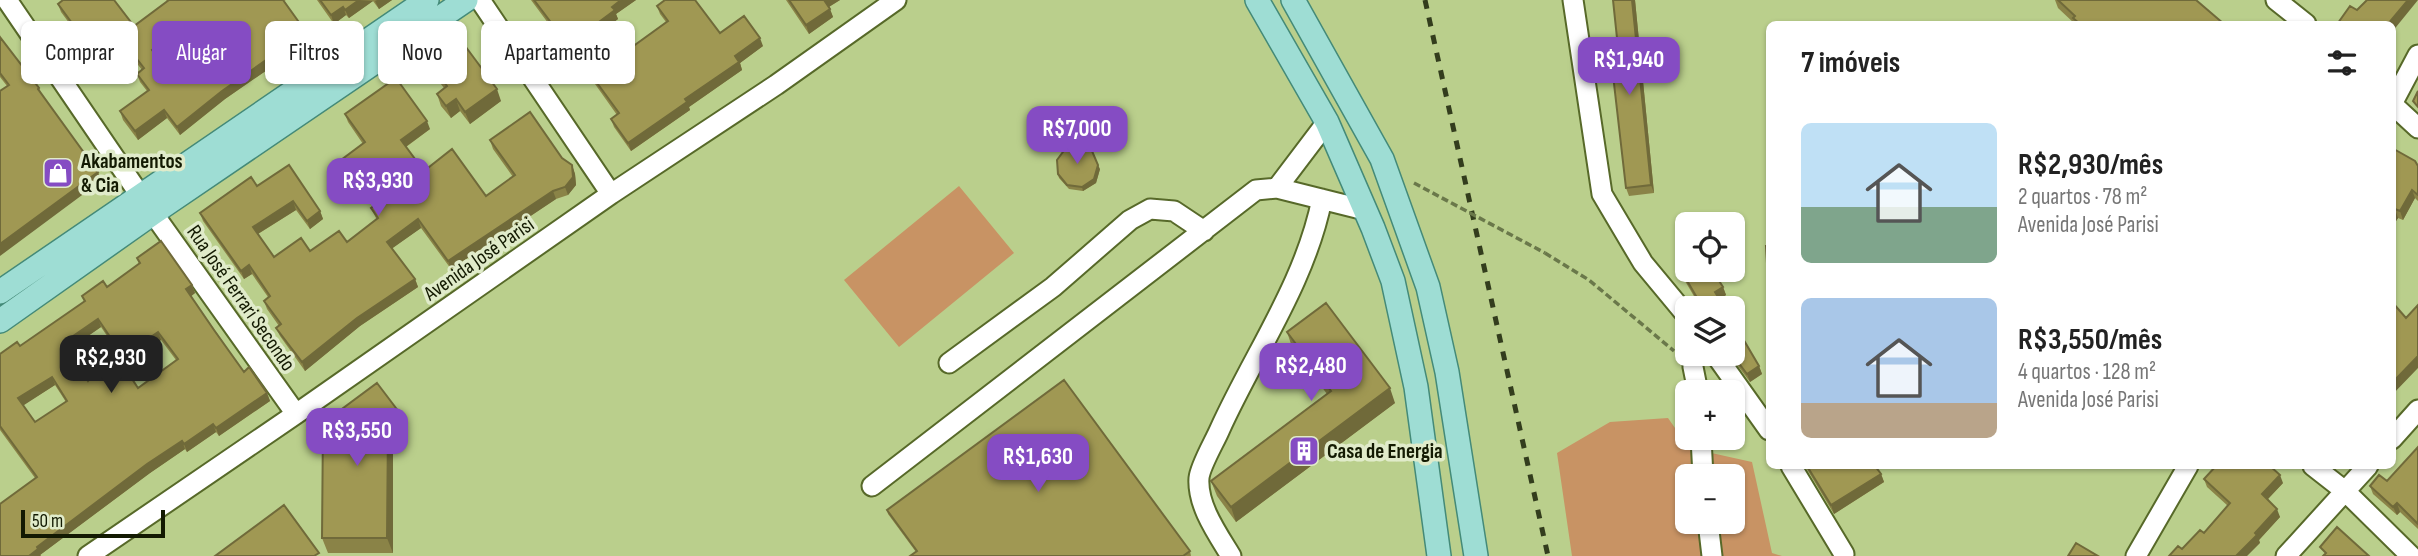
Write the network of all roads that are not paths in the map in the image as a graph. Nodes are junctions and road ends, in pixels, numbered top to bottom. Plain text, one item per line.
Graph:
1 (7, 0) edge
2 (427, 0) edge
3 (466, 0) edge
4 (480, 0) edge
5 (896, 0) edge
6 (1257, 0) edge
7 (1293, 0) edge
8 (1573, 0) edge
9 (2276, 0) edge
10 (2302, 21) edge
11 (2418, 55) edge
12 (2396, 96) edge
13 (2396, 108) edge
14 (1327, 122) junction
15 (2418, 128) edge
16 (1277, 188) junction
17 (611, 194) junction
18 (1322, 200) junction
19 (147, 204) junction
20 (1365, 210) junction
21 (1204, 231) junction
22 (0, 292) edge
23 (1675, 302) edge
24 (0, 321) edge
25 (949, 363) dead end
26 (1724, 366) edge
27 (2418, 410) edge
28 (296, 414) junction
29 (1766, 426) edge
30 (2396, 435) edge
31 (1793, 469) edge
32 (2187, 469) edge
33 (2317, 469) edge
34 (2365, 469) edge
35 (872, 486) dead end
36 (2345, 491) junction
37 (1709, 534) edge
38 (1844, 554) dead end
39 (88, 556) edge
40 (1231, 556) edge
41 (1440, 556) edge
42 (1476, 556) edge
43 (1712, 556) edge
44 (2136, 556) edge
45 (2287, 556) edge
46 (2411, 556) edge

1 - 19 street, Rua José Ferrari Secondo
2 - 19 main road
3 - 19 main road
4 - 17 street
5 - 17 street, Avenida José Parisi
6 - 14 main road
7 - 42 main road
8 - 23 street
9 - 10 street
11 - 12 street
13 - 15 street
14 - 16 street
14 - 20 main road
16 - 18 street
16 - 21 street
17 - 28 street, Avenida José Parisi
18 - 20 street
18 - 40 street
19 - 22 main road
19 - 24 main road
19 - 28 street, Rua José Ferrari Secondo
20 - 41 main road
21 - 25 street
21 - 35 street
26 - 29 street
27 - 30 street
28 - 39 street, Avenida José Parisi
31 - 38 street
32 - 44 street
33 - 36 street
34 - 36 street
36 - 45 street
36 - 46 street
37 - 43 street

